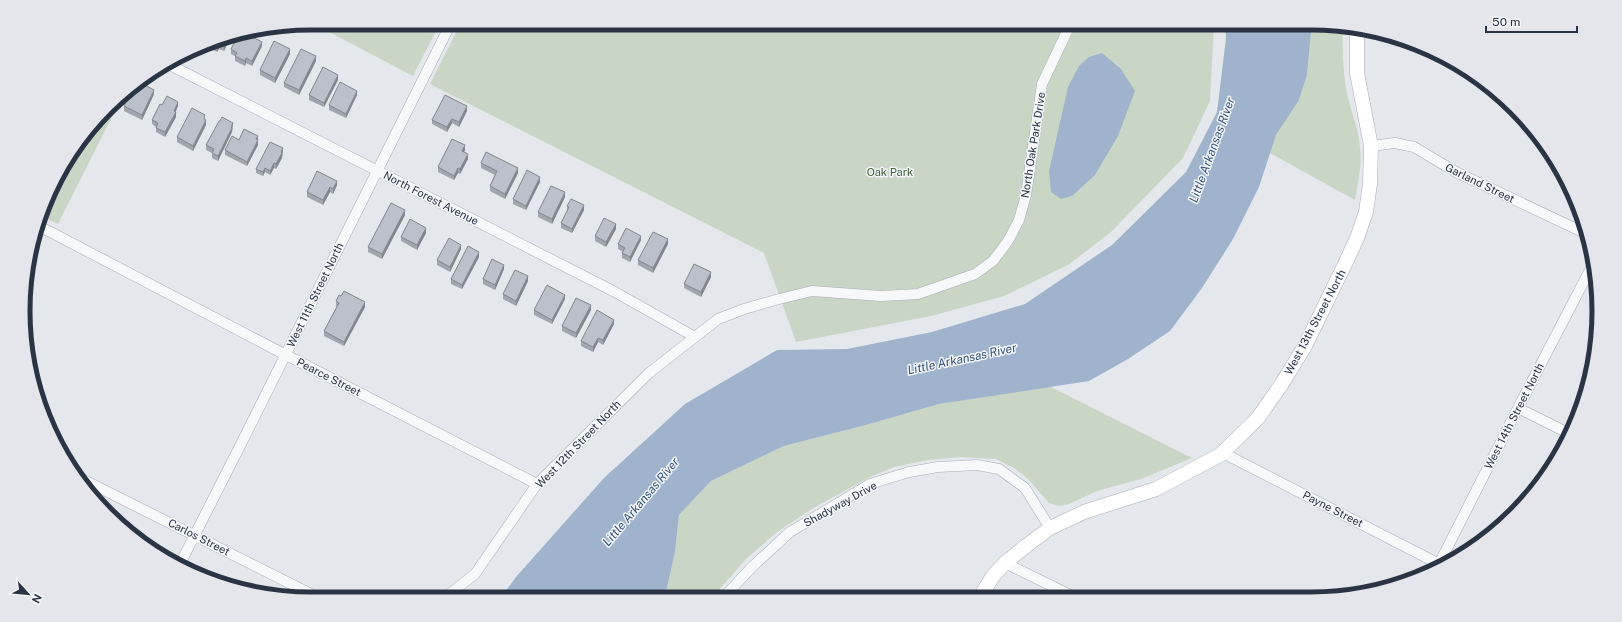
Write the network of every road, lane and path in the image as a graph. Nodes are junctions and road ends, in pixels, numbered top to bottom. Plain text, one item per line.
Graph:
1 (447, 30) edge
2 (1068, 30) edge
3 (1357, 34) edge
4 (173, 66) edge
5 (1371, 146) junction
6 (377, 170) junction
7 (43, 228) edge
8 (1580, 231) edge
9 (1589, 271) edge
10 (695, 337) junction
11 (286, 355) junction
12 (1518, 408) junction
13 (1565, 431) edge
14 (1223, 453) junction
15 (88, 482) edge
16 (537, 484) junction
17 (1050, 528) junction
18 (195, 535) junction
19 (1443, 559) edge
20 (182, 560) edge
21 (1005, 563) junction
22 (1433, 564) edge
23 (307, 592) edge
24 (452, 592) edge
25 (729, 592) edge
26 (983, 592) edge
27 (1064, 592) edge

1 - 6 street, West 11th Street North
2 - 10 street, North Oak Park Drive
3 - 5 street, West 13th Street North
4 - 6 street, North Forest Avenue
5 - 8 street, Garland Street
5 - 14 street, West 13th Street North
6 - 10 street, North Forest Avenue
6 - 11 street, West 11th Street North
7 - 11 street, Pearce Street
9 - 12 street, West 14th Street North
10 - 16 street, West 12th Street North
11 - 16 street, Pearce Street
11 - 18 street, West 11th Street North
12 - 13 street
12 - 19 street, West 14th Street North
14 - 17 street, West 13th Street North
14 - 22 street, Payne Street
15 - 18 street, Carlos Street
16 - 24 street, West 12th Street North
17 - 21 street, West 13th Street North
17 - 25 street, Shadyway Drive
18 - 20 street, West 11th Street North
18 - 23 street, Carlos Street
21 - 26 street, West 13th Street North
21 - 27 street

